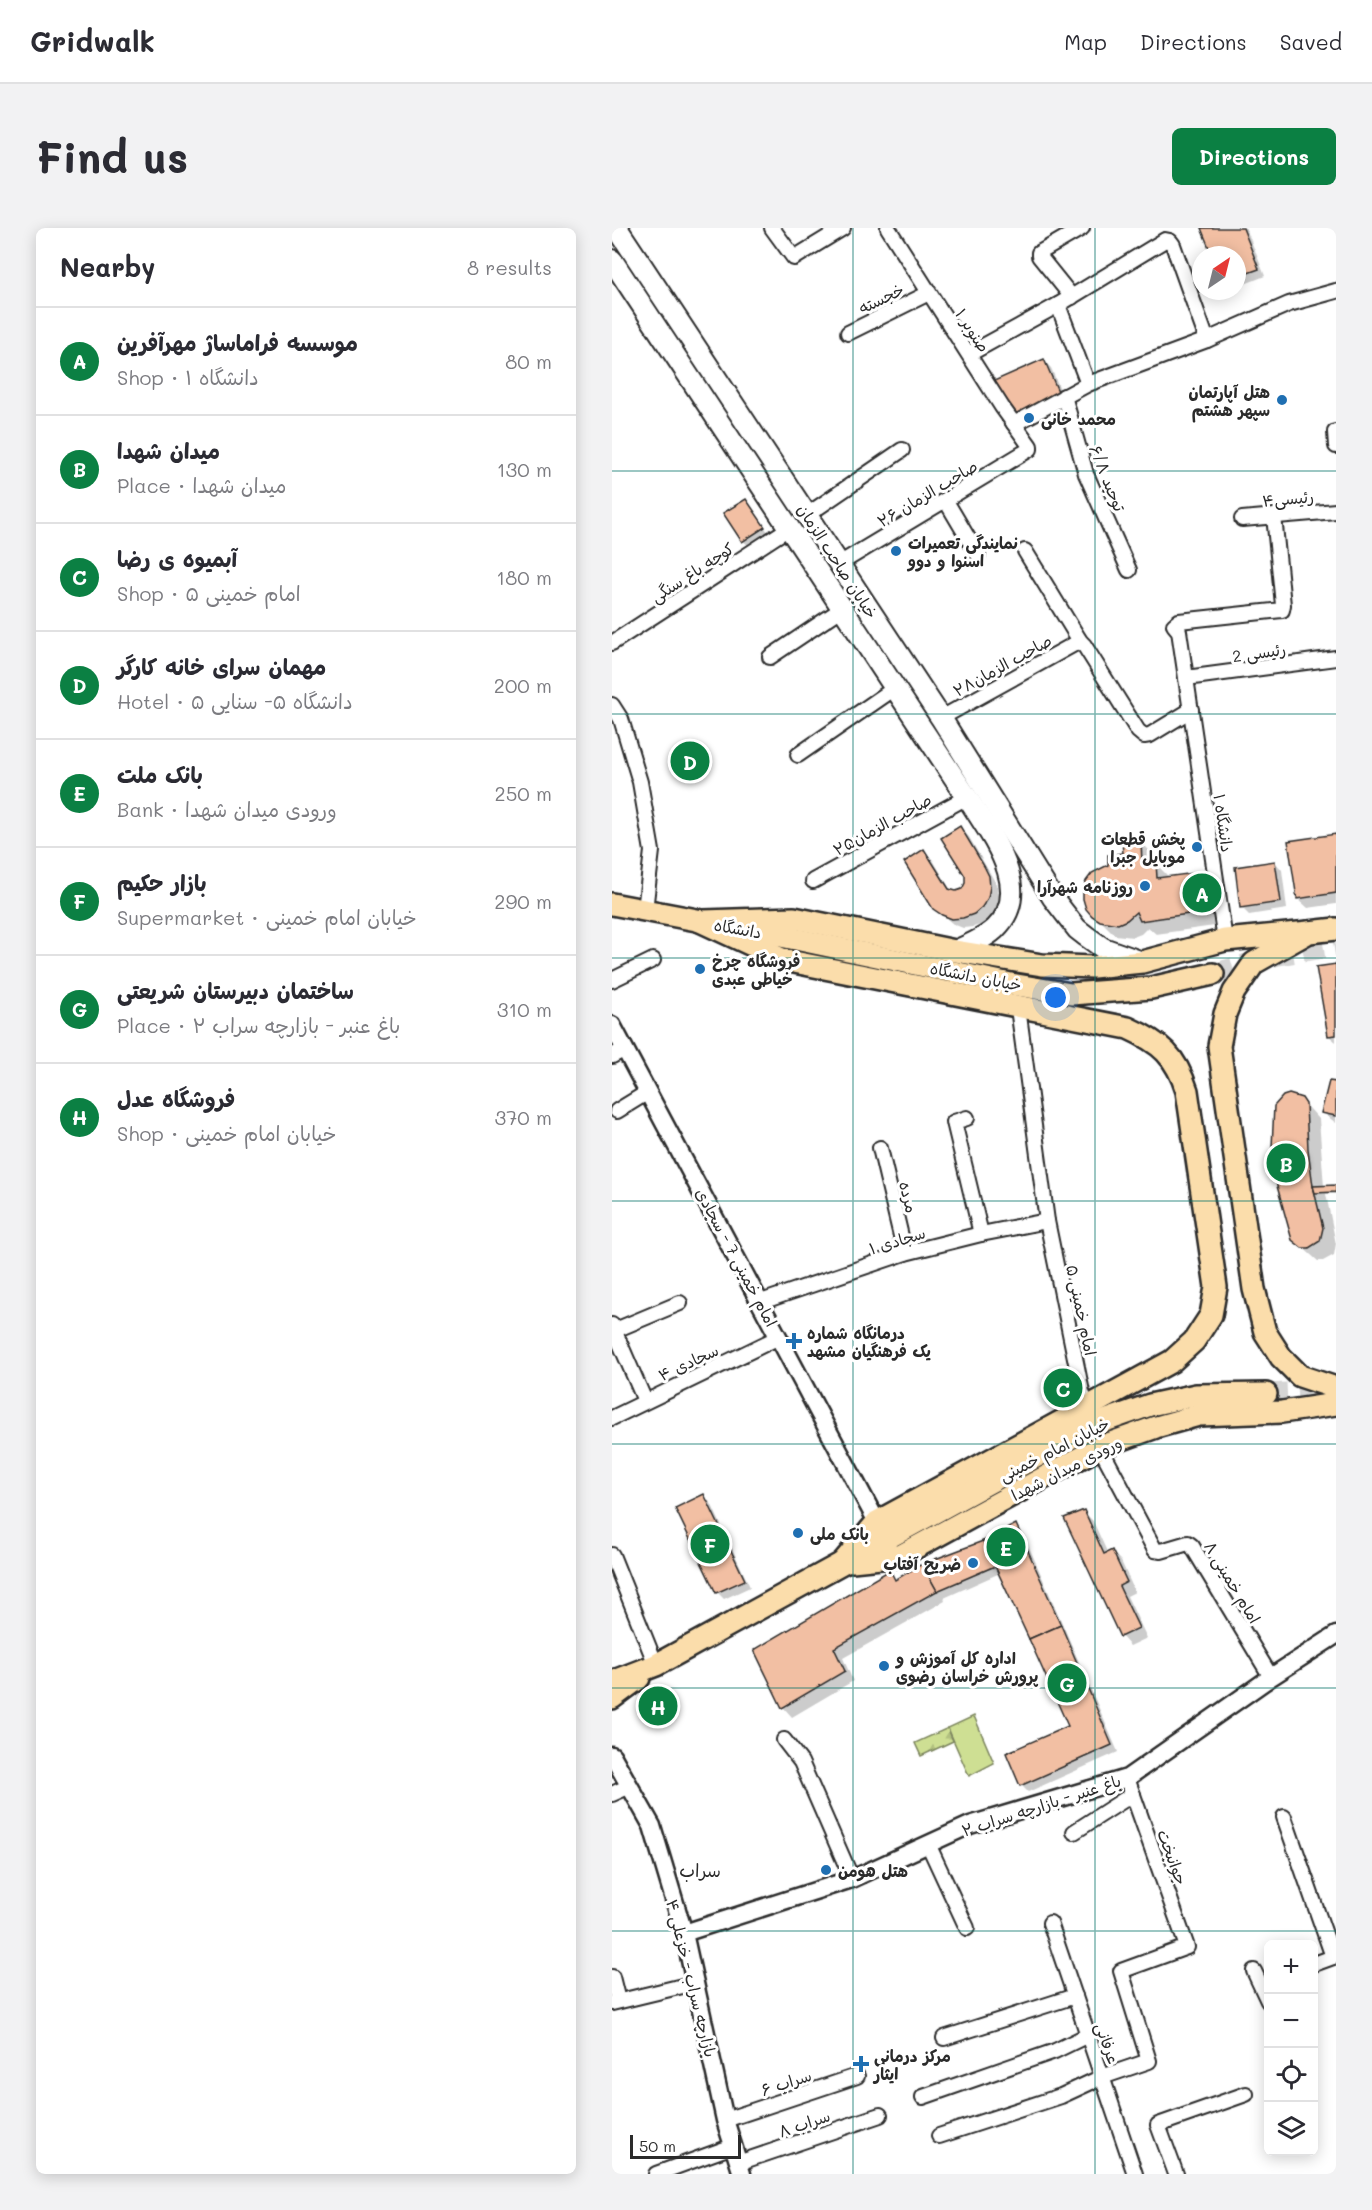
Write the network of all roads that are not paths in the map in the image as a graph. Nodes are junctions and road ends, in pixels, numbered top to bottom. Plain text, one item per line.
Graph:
1 (617, 228) edge
2 (772, 228) edge
3 (843, 228) edge
4 (888, 228) edge
5 (1082, 228) edge
6 (612, 260) edge
7 (1336, 291) edge
8 (929, 293) junction
9 (1072, 297) junction
10 (1059, 305) junction
11 (848, 333) dead end
12 (1207, 340) junction
13 (969, 354) junction
14 (1088, 384) junction
15 (1064, 396) junction
16 (1014, 424) junction
17 (1030, 449) joint
18 (902, 450) dead end
19 (945, 501) junction
20 (1336, 511) edge
21 (807, 515) junction
22 (1274, 516) junction
23 (1242, 519) dead end
24 (789, 528) junction
25 (1025, 551) dead end
26 (978, 555) dead end
27 (839, 564) junction
28 (1129, 570) dead end
29 (843, 608) junction
30 (1080, 641) junction
31 (612, 643) edge
32 (770, 657) dead end
33 (1336, 658) edge
34 (1186, 678) junction
35 (895, 688) junction
36 (612, 705) edge
37 (1191, 710) junction
38 (941, 718) junction
39 (798, 754) dead end
40 (967, 797) junction
41 (813, 881) dead end
42 (612, 904) edge
43 (645, 910) junction
44 (700, 921) junction
45 (1336, 929) edge
46 (1309, 932) junction
47 (776, 935) joint
48 (1225, 940) junction
49 (955, 951) junction
50 (653, 960) dead end
51 (1142, 962) junction
52 (1213, 974) tunnel mouth
53 (612, 980) edge
54 (1018, 1008) junction
55 (612, 1024) edge
56 (619, 1053) edge
57 (648, 1092) junction
58 (617, 1111) dead end
59 (967, 1118) dead end
60 (880, 1148) dead end
61 (1047, 1221) junction
62 (981, 1234) junction
63 (905, 1253) junction
64 (760, 1302) junction
65 (680, 1303) dead end
66 (613, 1328) edge
67 (779, 1337) junction
68 (1336, 1388) edge
69 (1266, 1394) tunnel mouth
70 (645, 1401) junction
71 (1336, 1404) edge
72 (1087, 1406) junction
73 (612, 1418) edge
74 (1100, 1447) junction
75 (883, 1529) junction
76 (612, 1555) edge
77 (843, 1562) junction
78 (1336, 1635) edge
79 (656, 1665) junction
80 (1271, 1677) junction
81 (612, 1682) edge
82 (612, 1698) edge
83 (784, 1740) dead end
84 (612, 1755) edge
85 (630, 1786) junction
86 (1130, 1786) junction
87 (612, 1794) edge
88 (1284, 1817) dead end
89 (1074, 1832) dead end
90 (928, 1844) junction
91 (852, 1879) junction
92 (1050, 1923) dead end
93 (967, 1928) dead end
94 (684, 1934) junction
95 (1334, 1957) edge
96 (1318, 1963) edge
97 (612, 1977) edge
98 (1261, 1977) edge
99 (695, 1983) junction
100 (1267, 1994) edge
101 (1075, 1996) junction
102 (615, 2002) edge
103 (1088, 2035) junction
104 (944, 2038) dead end
105 (857, 2076) dead end
106 (1102, 2077) junction
107 (1246, 2094) dead end
108 (923, 2097) dead end
109 (879, 2115) dead end
110 (725, 2120) junction
111 (939, 2136) dead end
112 (733, 2146) junction
113 (740, 2169) edge
114 (656, 2174) edge
115 (1135, 2174) edge
116 (1176, 2174) edge

1 - 21 main road, خیابان صاحب الزمان
2 - 3 street
4 - 8 street, صنوبر ۱
5 - 9 street
6 - 24 main road
7 - 12 street
8 - 11 street, خجسته
8 - 13 street, صنوبر ۱
9 - 10 street
9 - 12 street
10 - 13 street
10 - 14 street
12 - 14 street
13 - 16 street, صنوبر ۱
14 - 15 street
15 - 16 street
15 - 28 street, توحید ۶/۸
16 - 17 street, صنوبر ۱
17 - 19 street, صاحب الزمان ۲۶
18 - 21 street
19 - 26 street
19 - 27 street, صاحب الزمان ۲۶
20 - 22 street, رئیسی۴
21 - 27 main road, خیابان صاحب الزمان
22 - 23 street, رئیسی۴
22 - 34 street, دانشگاه ۱
24 - 29 main road
24 - 31 street, کوچه باغ سنگی
25 - 30 street
27 - 38 main road, خیابان صاحب الزمان
29 - 32 street
29 - 35 main road
30 - 37 street
30 - 38 street, صاحب الزمان۲۸
33 - 34 street, رئیسی 2
34 - 37 street, دانشگاه ۱
35 - 39 street
35 - 40 main road
36 - 43 street
37 - 48 street, دانشگاه ۱
38 - 51 main road, خیابان صاحب الزمان
40 - 41 street, صاحب الزمان۲۵
40 - 49 main road
42 - 43 main road
43 - 44 main road
44 - 47 main road, دانشگاه
44 - 49 main road
44 - 54 main road
45 - 46 main road
46 - 48 main road
46 - 68 main road
47 - 52 main road, خیابان دانشگاه
48 - 51 main road
49 - 51 main road
50 - 53 street
54 - 61 street, امام خمینی ۵
54 - 72 main road
55 - 56 street, امام خمینی 7 - سجادی
56 - 57 street, امام خمینی 7 - سجادی
57 - 58 street
57 - 64 street, امام خمینی 7 - سجادی
59 - 62 street
60 - 63 street, مرده
61 - 62 street, سجادی ۱
61 - 72 street, امام خمینی ۵
62 - 63 street, سجادی ۱
63 - 64 street, سجادی ۱
64 - 67 street, امام خمینی 7 - سجادی
65 - 66 street
66 - 70 street
67 - 70 street, سجادی ۴
67 - 75 street, امام خمینی 7 - سجادی
69 - 75 main road, خیابان امام خمینی
70 - 73 street, سجادی ۴
71 - 74 main road, ورودی میدان شهدا
72 - 75 main road
74 - 77 main road, ورودی میدان شهدا
74 - 80 street, امام خمینی ۸
75 - 77 main road
76 - 79 street
77 - 79 main road
78 - 80 street, باغ عنبر - بازارچه سراب ۲
79 - 81 main road
79 - 82 main road
80 - 86 street, باغ عنبر - بازارچه سراب ۲
83 - 91 street
84 - 85 street, بازارچه سراب - خزعلی ۴
85 - 87 street
85 - 94 street, بازارچه سراب - خزعلی ۴
86 - 89 street
86 - 90 street, باغ عنبر - بازارچه سراب ۲
86 - 106 street, جوانبخت
88 - 95 street
90 - 91 street, باغ عنبر - بازارچه سراب ۲
90 - 93 street
91 - 94 street, باغ عنبر - بازارچه سراب ۲
92 - 101 street, عرفانی
94 - 99 street, بازارچه سراب - خزعلی ۴
95 - 96 street
97 - 102 street
98 - 100 street
99 - 102 street
99 - 110 street, بازارچه سراب - خزعلی ۴
101 - 103 street, عرفانی
101 - 104 street
103 - 106 street, عرفانی
103 - 108 street
105 - 110 street, سراب ۶
106 - 111 street
106 - 115 street, عرفانی
107 - 116 street
109 - 113 street, سراب ۸
110 - 112 street, بازارچه سراب - خزعلی ۴
112 - 113 street, بازارچه سراب - خزعلی ۴
112 - 114 street

